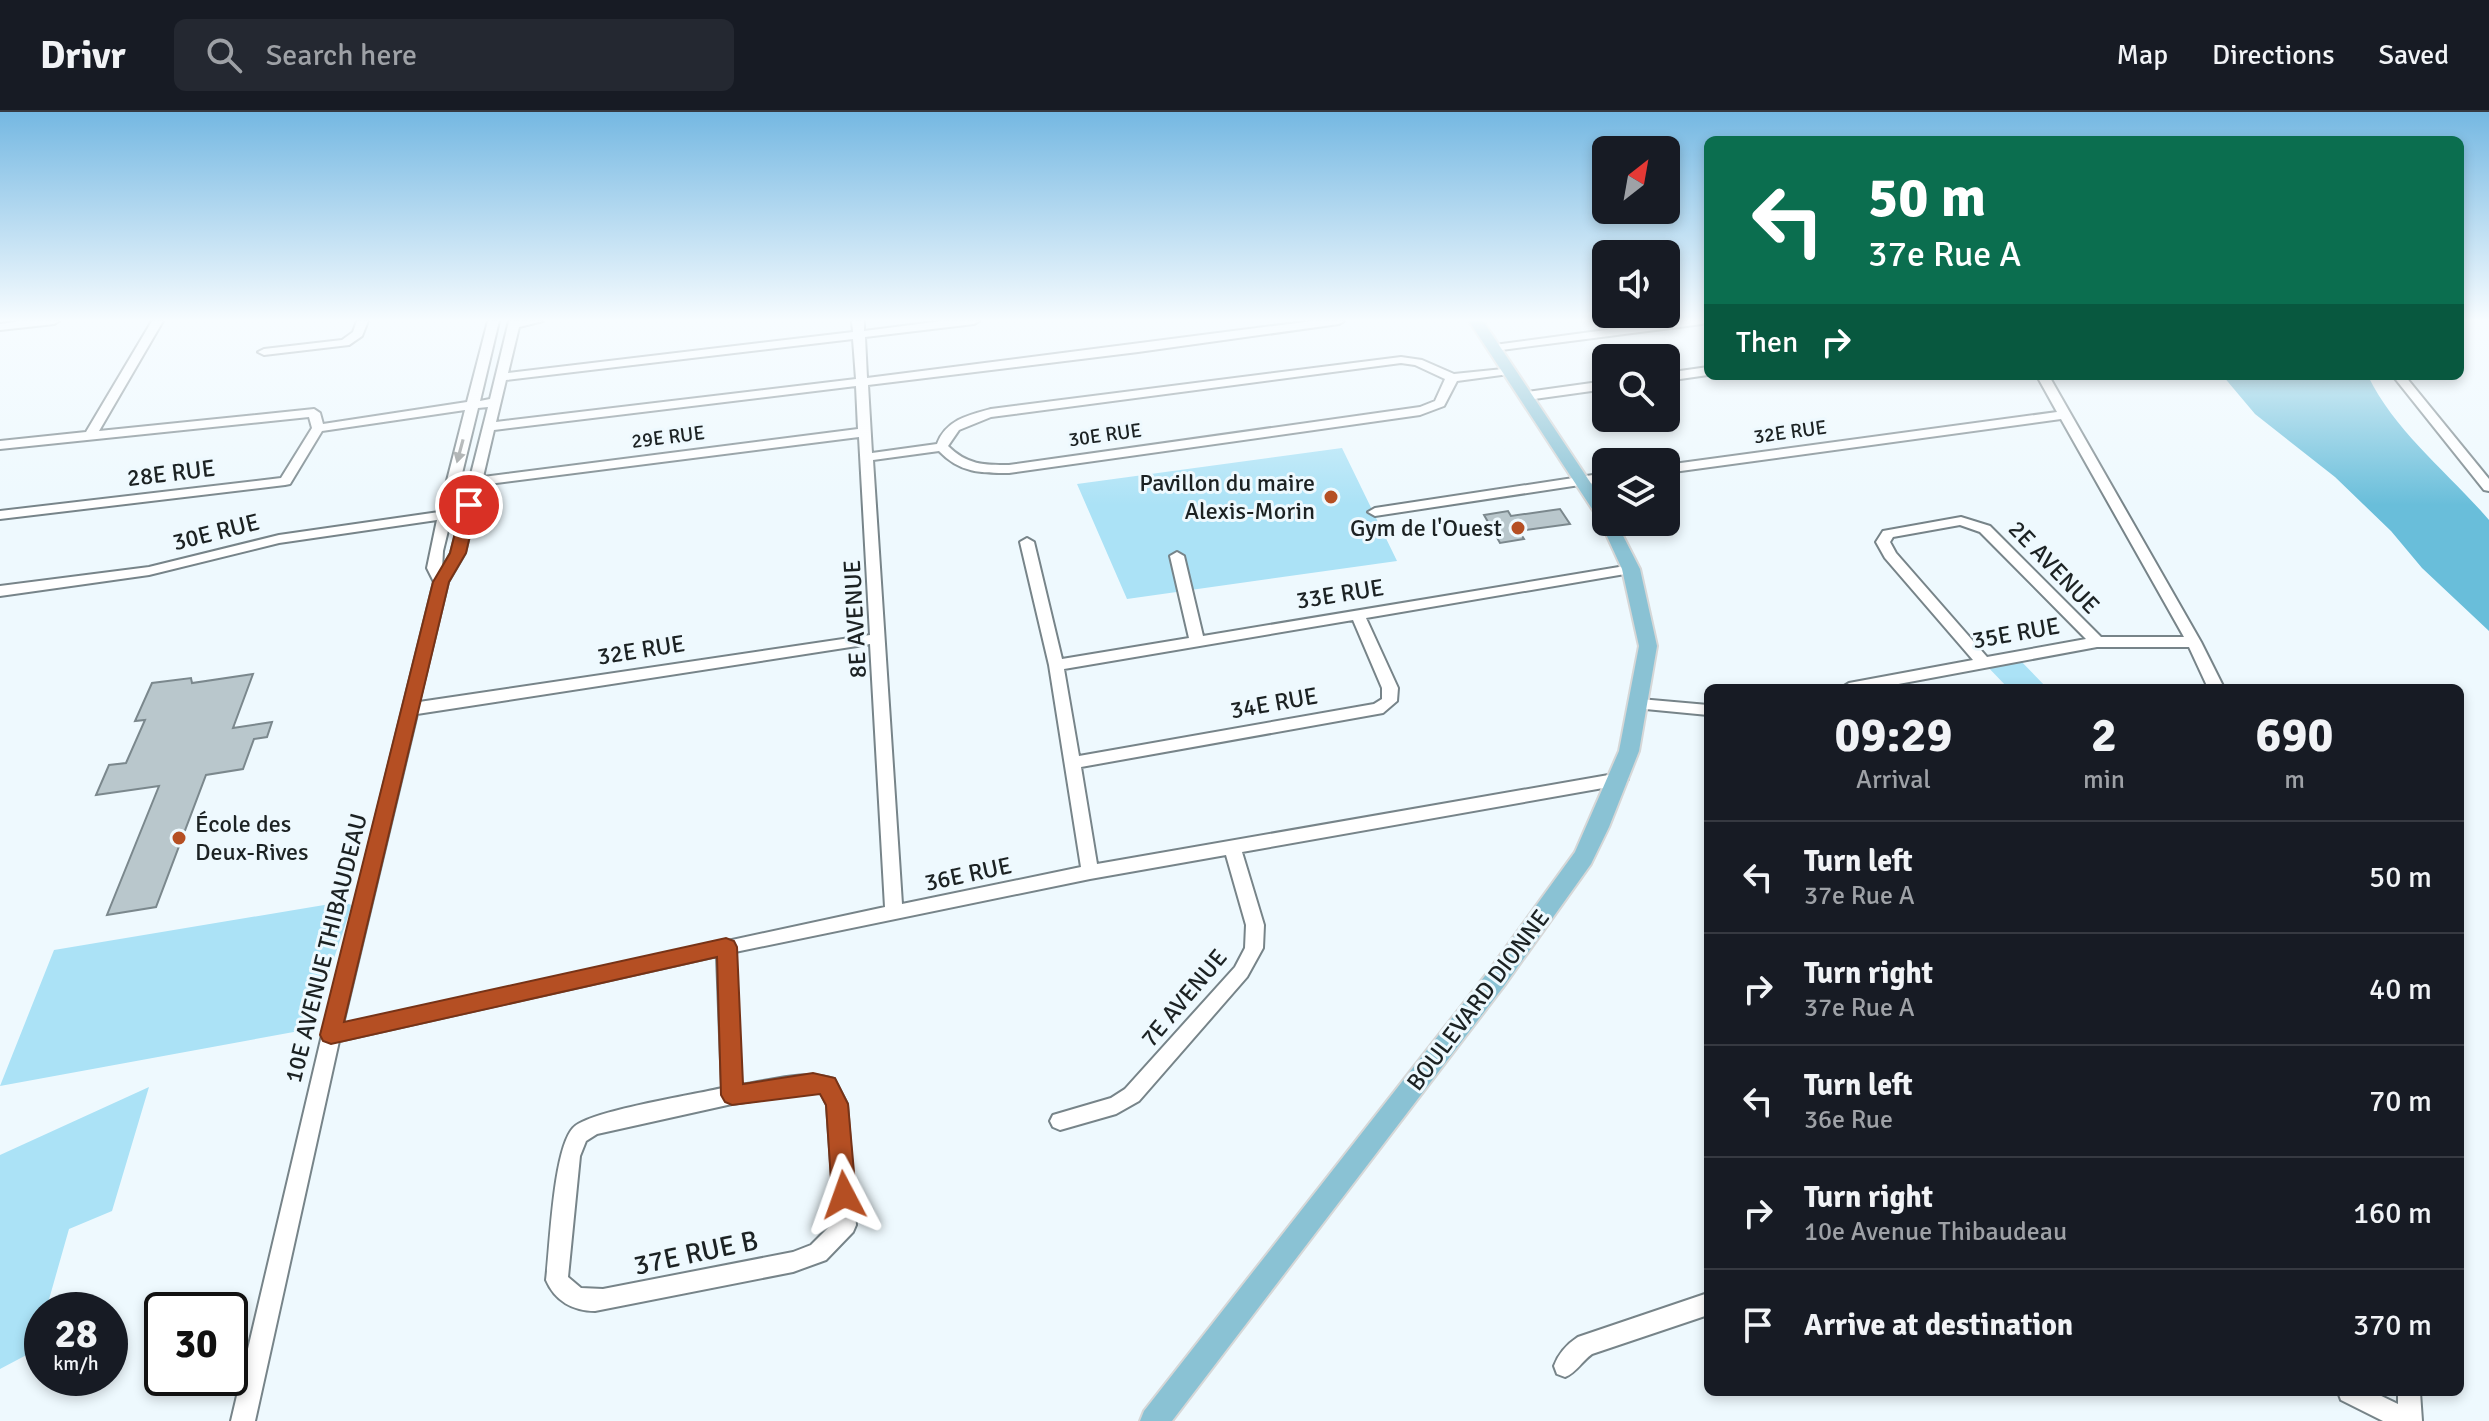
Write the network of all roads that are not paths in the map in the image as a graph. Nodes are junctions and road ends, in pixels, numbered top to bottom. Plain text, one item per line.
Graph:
1 (122, 382) edge
2 (479, 382) edge
3 (500, 382) edge
4 (845, 382) edge
5 (862, 382) edge
6 (1230, 382) edge
7 (1451, 382) edge
8 (1517, 382) edge
9 (2046, 382) edge
10 (2404, 382) edge
11 (1592, 387) edge
12 (1527, 396) junction
13 (495, 402) junction
14 (473, 405) junction
15 (2063, 415) junction
16 (489, 427) junction
17 (318, 428) junction
18 (866, 432) junction
19 (92, 433) junction
20 (0, 445) edge
21 (942, 447) junction
22 (867, 457) junction
23 (1680, 467) edge
24 (1592, 479) edge
25 (1581, 481) junction
26 (475, 482) junction
27 (2489, 487) edge
28 (1592, 498) edge
29 (1375, 512) dead end
30 (0, 515) edge
31 (443, 515) junction
32 (1615, 536) edge
33 (1027, 542) dead end
34 (1177, 556) dead end
35 (1631, 569) junction
36 (441, 582) junction
37 (0, 591) edge
38 (1357, 614) junction
39 (879, 638) junction
40 (1197, 640) junction
41 (2097, 642) junction
42 (2194, 642) junction
43 (1984, 663) junction
44 (1056, 665) junction
45 (1871, 684) edge
46 (2214, 684) edge
47 (1640, 704) junction
48 (411, 709) junction
49 (1704, 710) edge
50 (1072, 763) junction
51 (1620, 779) junction
52 (1233, 849) junction
53 (1090, 872) junction
54 (894, 914) junction
55 (726, 947) junction
56 (331, 1035) junction
57 (732, 1095) junction
58 (1060, 1121) dead end
59 (1704, 1305) edge
60 (1565, 1366) dead end
61 (2357, 1396) edge
62 (2409, 1396) edge
63 (243, 1421) edge
64 (1154, 1421) edge
65 (2408, 1421) edge

1 - 19 street
2 - 14 street, 10E AVENUE THIBAUDEAU
3 - 13 street, 10E AVENUE THIBAUDEAU
4 - 16 street
5 - 18 street, 8E AVENUE
6 - 21 street
7 - 21 street, 30E RUE
8 - 12 main road, BOULEVARD DIONNE
9 - 15 street
10 - 27 street
11 - 12 street
12 - 25 main road, BOULEVARD DIONNE
13 - 14 street
13 - 16 street, 10E AVENUE THIBAUDEAU
14 - 17 street
14 -> 31 street, 10E AVENUE THIBAUDEAU
15 - 23 street, 32E RUE
15 - 42 street
16 - 26 street, 10E AVENUE THIBAUDEAU
17 - 19 street
17 - 30 street, 28E RUE
18 - 22 street, 8E AVENUE
18 - 26 street, 29E RUE
19 - 20 street
21 - 22 street
22 - 39 street, 8E AVENUE
24 - 25 street
25 - 28 main road, BOULEVARD DIONNE
25 - 29 street
26 - 36 street, 10E AVENUE THIBAUDEAU
31 - 36 street, 10E AVENUE THIBAUDEAU
31 - 37 street, 30E RUE
32 - 35 main road, BOULEVARD DIONNE
33 - 44 street
34 - 40 street
35 - 38 street, 33E RUE
35 - 47 main road, BOULEVARD DIONNE
36 - 48 street, 10E AVENUE THIBAUDEAU
38 - 40 street, 33E RUE
38 - 50 street, 34E RUE
39 - 48 street, 32E RUE
39 - 54 street, 8E AVENUE
40 - 44 street, 33E RUE
41 - 42 street, 35E RUE
41 - 43 street, 35E RUE
41 - 43 street, 2E AVENUE
42 - 46 street
43 - 45 street, 35E RUE
44 - 50 street
47 - 49 street
47 - 51 main road, BOULEVARD DIONNE
48 - 56 street, 10E AVENUE THIBAUDEAU
50 - 53 street
51 - 52 street, 36E RUE
51 - 64 main road, BOULEVARD DIONNE
52 - 53 street, 36E RUE
52 - 58 street, 7E AVENUE
53 - 54 street, 36E RUE
54 - 55 street, 36E RUE
55 - 56 street, 36E RUE
55 - 57 street
56 - 63 street, 10E AVENUE THIBAUDEAU
57 - 57 street, 37E RUE B
59 - 60 street
61 - 65 street
62 - 65 street

